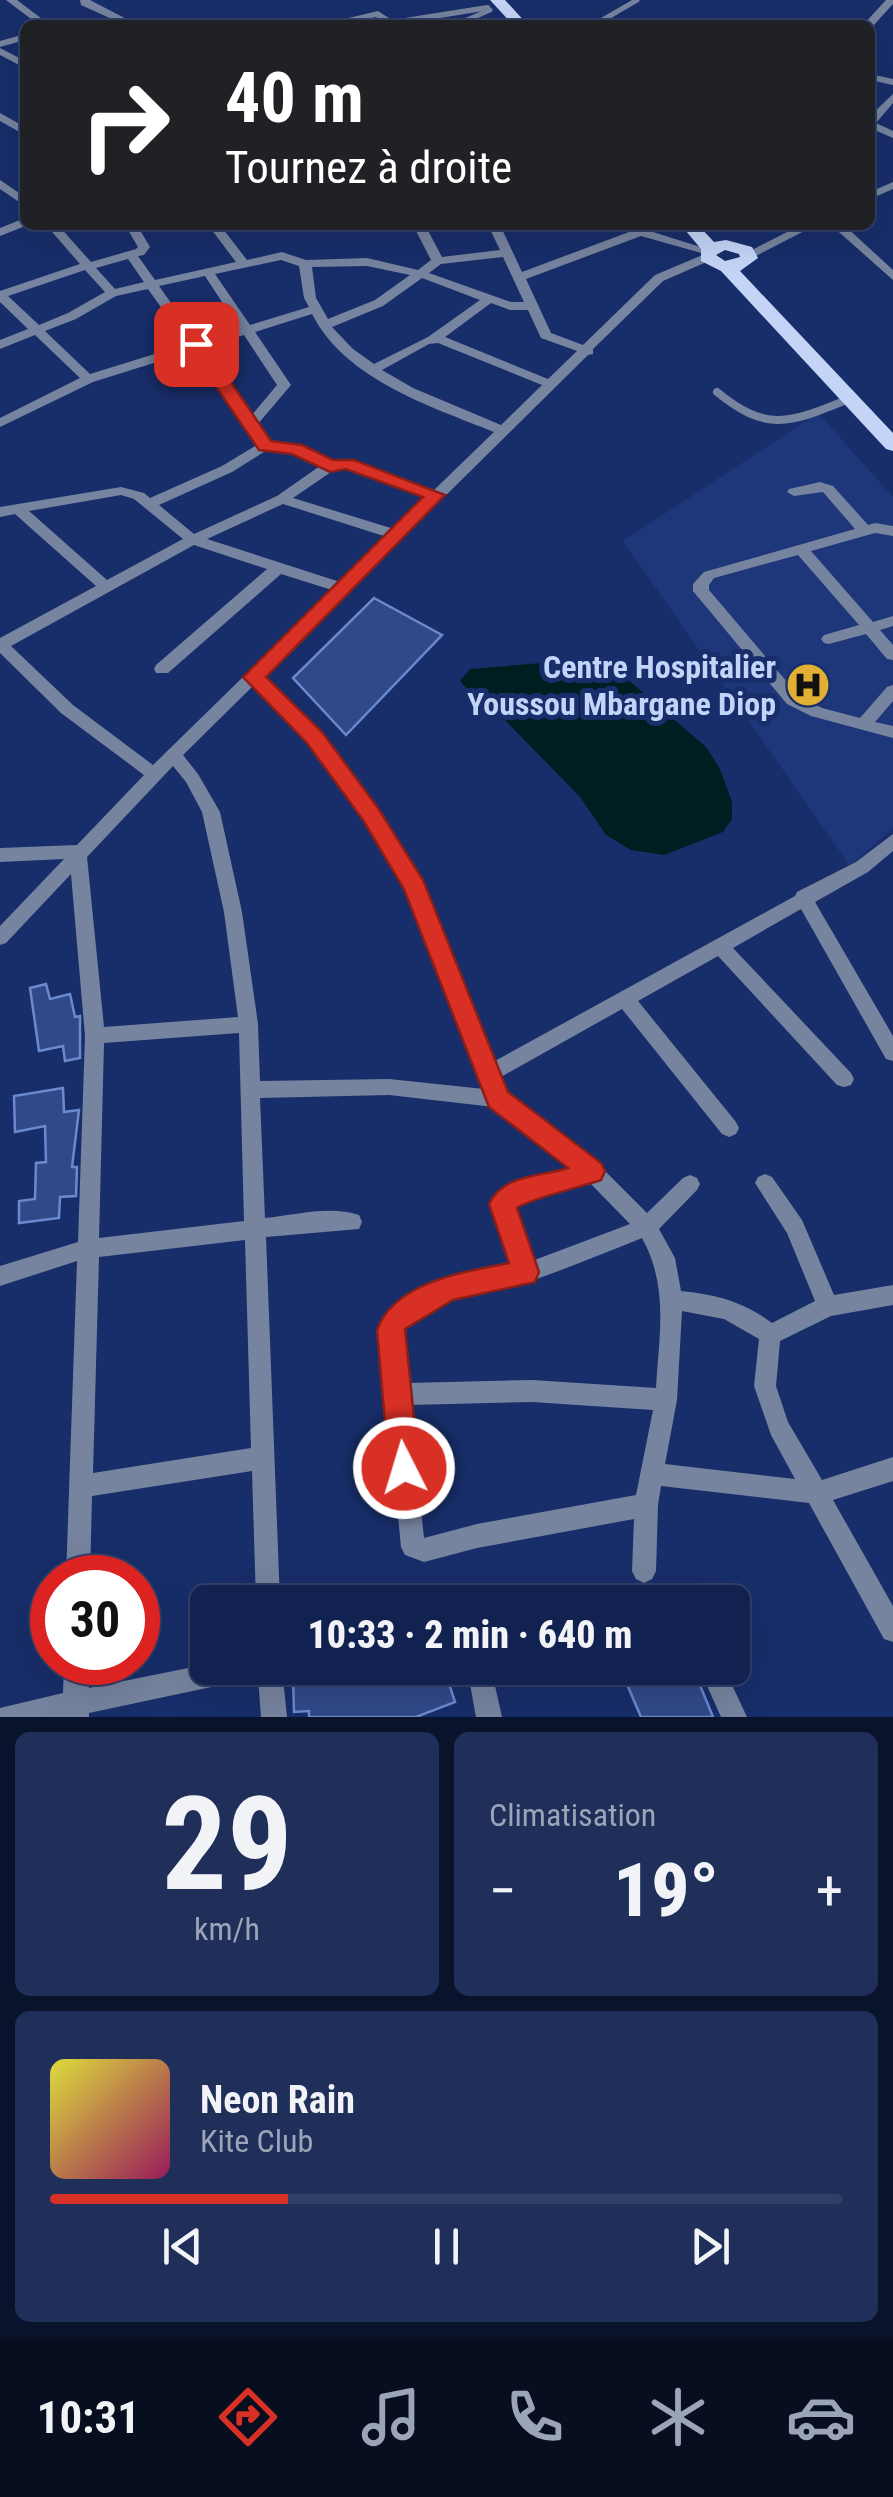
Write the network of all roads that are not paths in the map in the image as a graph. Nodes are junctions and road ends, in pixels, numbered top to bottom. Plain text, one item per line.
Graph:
1 (13, 0) edge
2 (85, 0) edge
3 (637, 0) edge
4 (891, 2) edge
5 (482, 4) edge
6 (39, 20) edge
7 (122, 20) edge
8 (349, 20) edge
9 (385, 20) edge
10 (408, 20) edge
11 (512, 20) edge
12 (603, 20) edge
13 (873, 20) edge
14 (893, 97) edge
15 (875, 117) edge
16 (57, 230) edge
17 (134, 230) edge
18 (218, 230) edge
19 (422, 230) edge
20 (496, 230) edge
21 (634, 230) edge
22 (692, 230) edge
23 (715, 230) edge
24 (799, 230) edge
25 (842, 230) edge
26 (640, 232) junction
27 (708, 252) junction
28 (508, 253) junction
29 (131, 254) junction
30 (739, 257) junction
31 (438, 261) junction
32 (244, 264) junction
33 (305, 264) junction
34 (90, 265) junction
35 (208, 271) junction
36 (421, 274) junction
37 (893, 276) edge
38 (520, 277) junction
39 (152, 284) junction
40 (112, 293) junction
41 (0, 295) edge
42 (488, 300) junction
43 (533, 306) junction
44 (316, 309) junction
45 (325, 325) junction
46 (35, 328) junction
47 (246, 328) junction
48 (434, 338) junction
49 (196, 344) junction
50 (0, 345) edge
51 (588, 351) junction
52 (374, 370) junction
53 (88, 380) junction
54 (552, 385) junction
55 (717, 392) dead end
56 (850, 399) junction
57 (893, 422) edge
58 (0, 423) edge
59 (249, 428) junction
60 (503, 432) junction
61 (893, 445) edge
62 (265, 446) junction
63 (330, 466) junction
64 (794, 492) dead end
65 (436, 495) junction
66 (282, 500) junction
67 (148, 504) junction
68 (18, 509) junction
69 (0, 512) edge
70 (865, 531) junction
71 (893, 531) edge
72 (394, 534) junction
73 (193, 540) junction
74 (801, 549) junction
75 (278, 569) junction
76 (106, 587) junction
77 (341, 588) junction
78 (893, 621) edge
79 (870, 628) junction
80 (829, 639) dead end
81 (0, 645) edge
82 (893, 655) edge
83 (162, 669) dead end
84 (253, 677) junction
85 (893, 692) edge
86 (863, 726) junction
87 (893, 732) edge
88 (173, 755) junction
89 (155, 776) junction
90 (893, 841) edge
91 (78, 852) junction
92 (0, 855) edge
93 (804, 897) junction
94 (0, 938) edge
95 (719, 945) junction
96 (626, 1000) junction
97 (248, 1024) junction
98 (95, 1036) junction
99 (893, 1052) edge
100 (488, 1074) junction
101 (844, 1079) dead end
102 (253, 1090) junction
103 (498, 1099) junction
104 (729, 1128) dead end
105 (592, 1171) junction
106 (690, 1184) dead end
107 (765, 1184) dead end
108 (352, 1222) dead end
109 (646, 1228) junction
110 (256, 1230) junction
111 (86, 1249) junction
112 (526, 1272) junction
113 (0, 1276) edge
114 (893, 1295) edge
115 (672, 1300) junction
116 (828, 1306) junction
117 (770, 1335) junction
118 (398, 1396) junction
119 (666, 1400) junction
120 (264, 1458) junction
121 (893, 1469) edge
122 (652, 1474) junction
123 (81, 1486) junction
124 (819, 1493) junction
125 (646, 1505) junction
126 (79, 1555) edge
127 (644, 1571) dead end
128 (268, 1585) edge
129 (893, 1630) edge
130 (190, 1682) edge
131 (271, 1685) edge
132 (482, 1685) edge
133 (720, 1685) edge
134 (76, 1709) edge
135 (9, 1717) edge
136 (274, 1717) edge
137 (489, 1717) edge
138 (734, 1717) edge

1 - 6 street
2 - 7 street
3 - 12 lane
4 - 13 street
5 - 10 street
5 - 11 main road
8 - 9 street
14 - 15 street
16 - 34 street
17 - 29 street
18 - 32 street
19 - 31 street
20 - 28 street
21 - 26 street
22 - 27 main road
23 - 30 main road
24 - 30 street
25 - 37 street
26 - 27 street
26 - 38 street
27 - 30 main road
27 - 51 street
28 - 31 street
28 - 38 street
29 - 34 street
29 - 39 street
30 - 56 main road
30 - 57 main road
31 - 36 street
32 - 33 street
32 - 35 street
33 - 36 street
33 - 44 street
34 - 40 street
34 - 41 street
35 - 39 street
35 - 47 street
36 - 42 street
36 - 45 street
38 - 43 street
39 - 40 street
39 - 49 street
40 - 46 street
41 - 46 street
42 - 43 street
42 - 48 street
43 - 51 street
44 - 45 street
44 - 47 street
45 - 52 street
46 - 50 street
46 - 53 street
47 - 49 street
47 - 59 street
48 - 52 street
48 - 54 street
49 - 53 street
49 - 59 street
51 - 54 street
52 - 60 street
53 - 58 street
54 - 60 street
55 - 56 lane
56 - 61 main road
59 - 62 street
60 - 65 street
62 - 63 street
62 - 67 street
63 - 65 street
63 - 66 street
64 - 70 street
65 - 72 street
66 - 72 street
66 - 73 street
67 - 68 street
67 - 73 street
68 - 69 street
68 - 76 street
70 - 71 street
70 - 74 street
72 - 77 street
73 - 75 street
73 - 76 street
74 - 79 street
74 - 86 street
75 - 77 street
75 - 83 street
76 - 81 street
77 - 84 street
78 - 79 street
79 - 80 street
79 - 82 street
81 - 89 street
84 - 88 street
84 - 100 street
85 - 86 street
86 - 87 street
88 - 89 street
88 - 97 street
89 - 91 street
90 - 93 street
91 - 92 street
91 - 94 street
91 - 98 street
93 - 95 street
93 - 99 street
95 - 96 street
95 - 101 street
96 - 100 street
96 - 104 street
97 - 98 street
97 - 102 street
98 - 111 street
100 - 103 street
102 - 103 street
102 - 110 street
103 - 105 street
105 - 109 street
105 - 112 street
106 - 109 street
107 - 116 street
108 - 110 street
109 - 112 street
109 - 115 street
110 - 111 street
110 - 120 street
111 - 113 street
111 - 123 street
112 - 118 street
114 - 116 street
115 - 117 street
115 - 119 street
116 - 117 street
117 - 124 street
118 - 119 street
118 - 125 street
119 - 122 street
120 - 123 street
120 - 128 street
121 - 124 street
122 - 124 street
122 - 125 street
123 - 126 street
124 - 129 street
125 - 127 street
130 - 134 street
131 - 136 street
132 - 137 street
133 - 138 street
134 - 135 street

